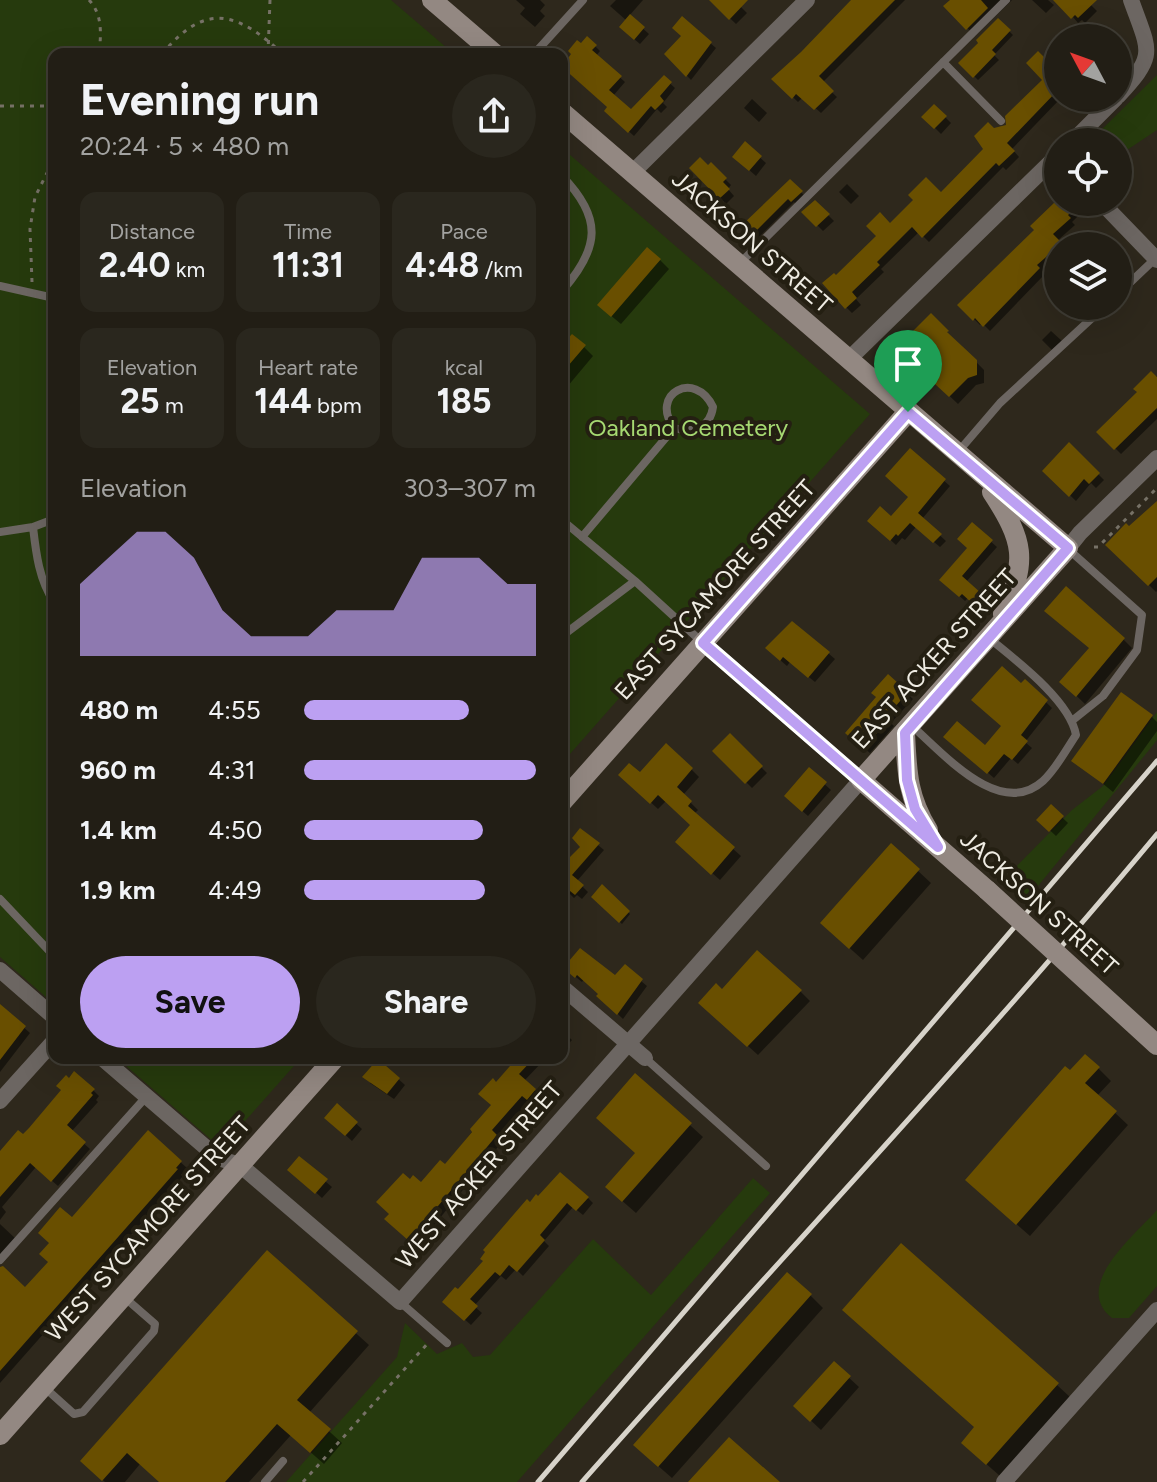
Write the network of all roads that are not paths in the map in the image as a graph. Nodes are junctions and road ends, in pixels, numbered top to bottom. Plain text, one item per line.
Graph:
1 (432, 0) edge
2 (583, 0) edge
3 (807, 0) edge
4 (1006, 0) edge
5 (1131, 0) edge
6 (488, 48) edge
7 (539, 48) edge
8 (943, 62) junction
9 (1132, 82) edge
10 (1102, 112) edge
11 (568, 117) edge
12 (1001, 121) dead end
13 (1086, 128) edge
14 (1044, 171) edge
15 (632, 173) junction
16 (568, 182) edge
17 (1115, 216) edge
18 (1156, 259) edge
19 (739, 265) junction
20 (1132, 281) edge
21 (568, 284) edge
22 (0, 286) edge
23 (48, 297) edge
24 (1090, 320) edge
25 (848, 360) junction
26 (908, 412) junction
27 (674, 428) junction
28 (957, 454) junction
29 (1157, 458) edge
30 (982, 475) junction
31 (48, 521) edge
32 (568, 525) edge
33 (33, 527) junction
34 (0, 532) edge
35 (582, 537) junction
36 (1068, 548) junction
37 (635, 581) junction
38 (48, 593) edge
39 (568, 631) edge
40 (992, 634) junction
41 (703, 643) junction
42 (1073, 720) junction
43 (908, 729) junction
44 (861, 780) junction
45 (568, 795) edge
46 (938, 847) junction
47 (0, 899) edge
48 (48, 950) edge
49 (0, 970) edge
50 (568, 992) edge
51 (48, 1012) edge
52 (626, 1043) junction
53 (1157, 1045) edge
54 (48, 1048) edge
55 (645, 1058) joint
56 (109, 1064) edge
57 (330, 1064) edge
58 (146, 1096) junction
59 (0, 1101) edge
60 (240, 1165) junction
61 (766, 1166) dead end
62 (0, 1260) edge
63 (123, 1296) junction
64 (400, 1302) junction
65 (1157, 1310) edge
66 (447, 1343) dead end
67 (43, 1387) junction
68 (0, 1435) edge
69 (283, 1461) dead end
70 (265, 1482) edge
71 (1004, 1482) edge

1 - 6 street
2 - 7 lane
3 - 15 street
4 - 8 lane
5 - 9 street
8 - 12 lane
8 - 19 lane
10 - 13 street
11 - 15 street, JACKSON STREET
14 - 25 street
15 - 19 street, JACKSON STREET
16 - 21 lane
17 - 18 street
18 - 20 lane
19 - 25 street, JACKSON STREET
22 - 23 lane
24 - 28 lane
25 - 26 street, JACKSON STREET
26 - 28 street, JACKSON STREET
26 - 41 street, EAST SYCAMORE STREET
27 - 27 lane
27 - 35 lane
28 - 30 street, JACKSON STREET
29 - 36 street, EAST ACKER STREET
30 - 36 street, JACKSON STREET
30 - 40 street
31 - 33 lane
32 - 35 lane
33 - 34 lane
33 - 38 lane
35 - 37 lane
36 - 40 street, EAST ACKER STREET
36 - 42 lane
37 - 39 lane
37 - 41 lane
40 - 42 lane
40 - 43 street, EAST ACKER STREET
41 - 44 street, JACKSON STREET
41 - 45 street, EAST SYCAMORE STREET
42 - 43 lane
43 - 44 street, EAST ACKER STREET
43 - 46 street
44 - 46 street, JACKSON STREET
44 - 52 street, EAST ACKER STREET
46 - 53 street, JACKSON STREET, bridge
47 - 48 lane
49 - 51 street
50 - 52 street
52 - 55 street
52 - 64 street, WEST ACKER STREET
54 - 59 street
55 - 61 lane
56 - 58 street
57 - 60 street, WEST SYCAMORE STREET
58 - 60 street
58 - 62 lane
60 - 63 street, WEST SYCAMORE STREET
60 - 64 street
63 - 67 street, WEST SYCAMORE STREET
63 - 67 lane
64 - 66 lane
65 - 71 street
67 - 68 street, WEST SYCAMORE STREET
69 - 70 lane

